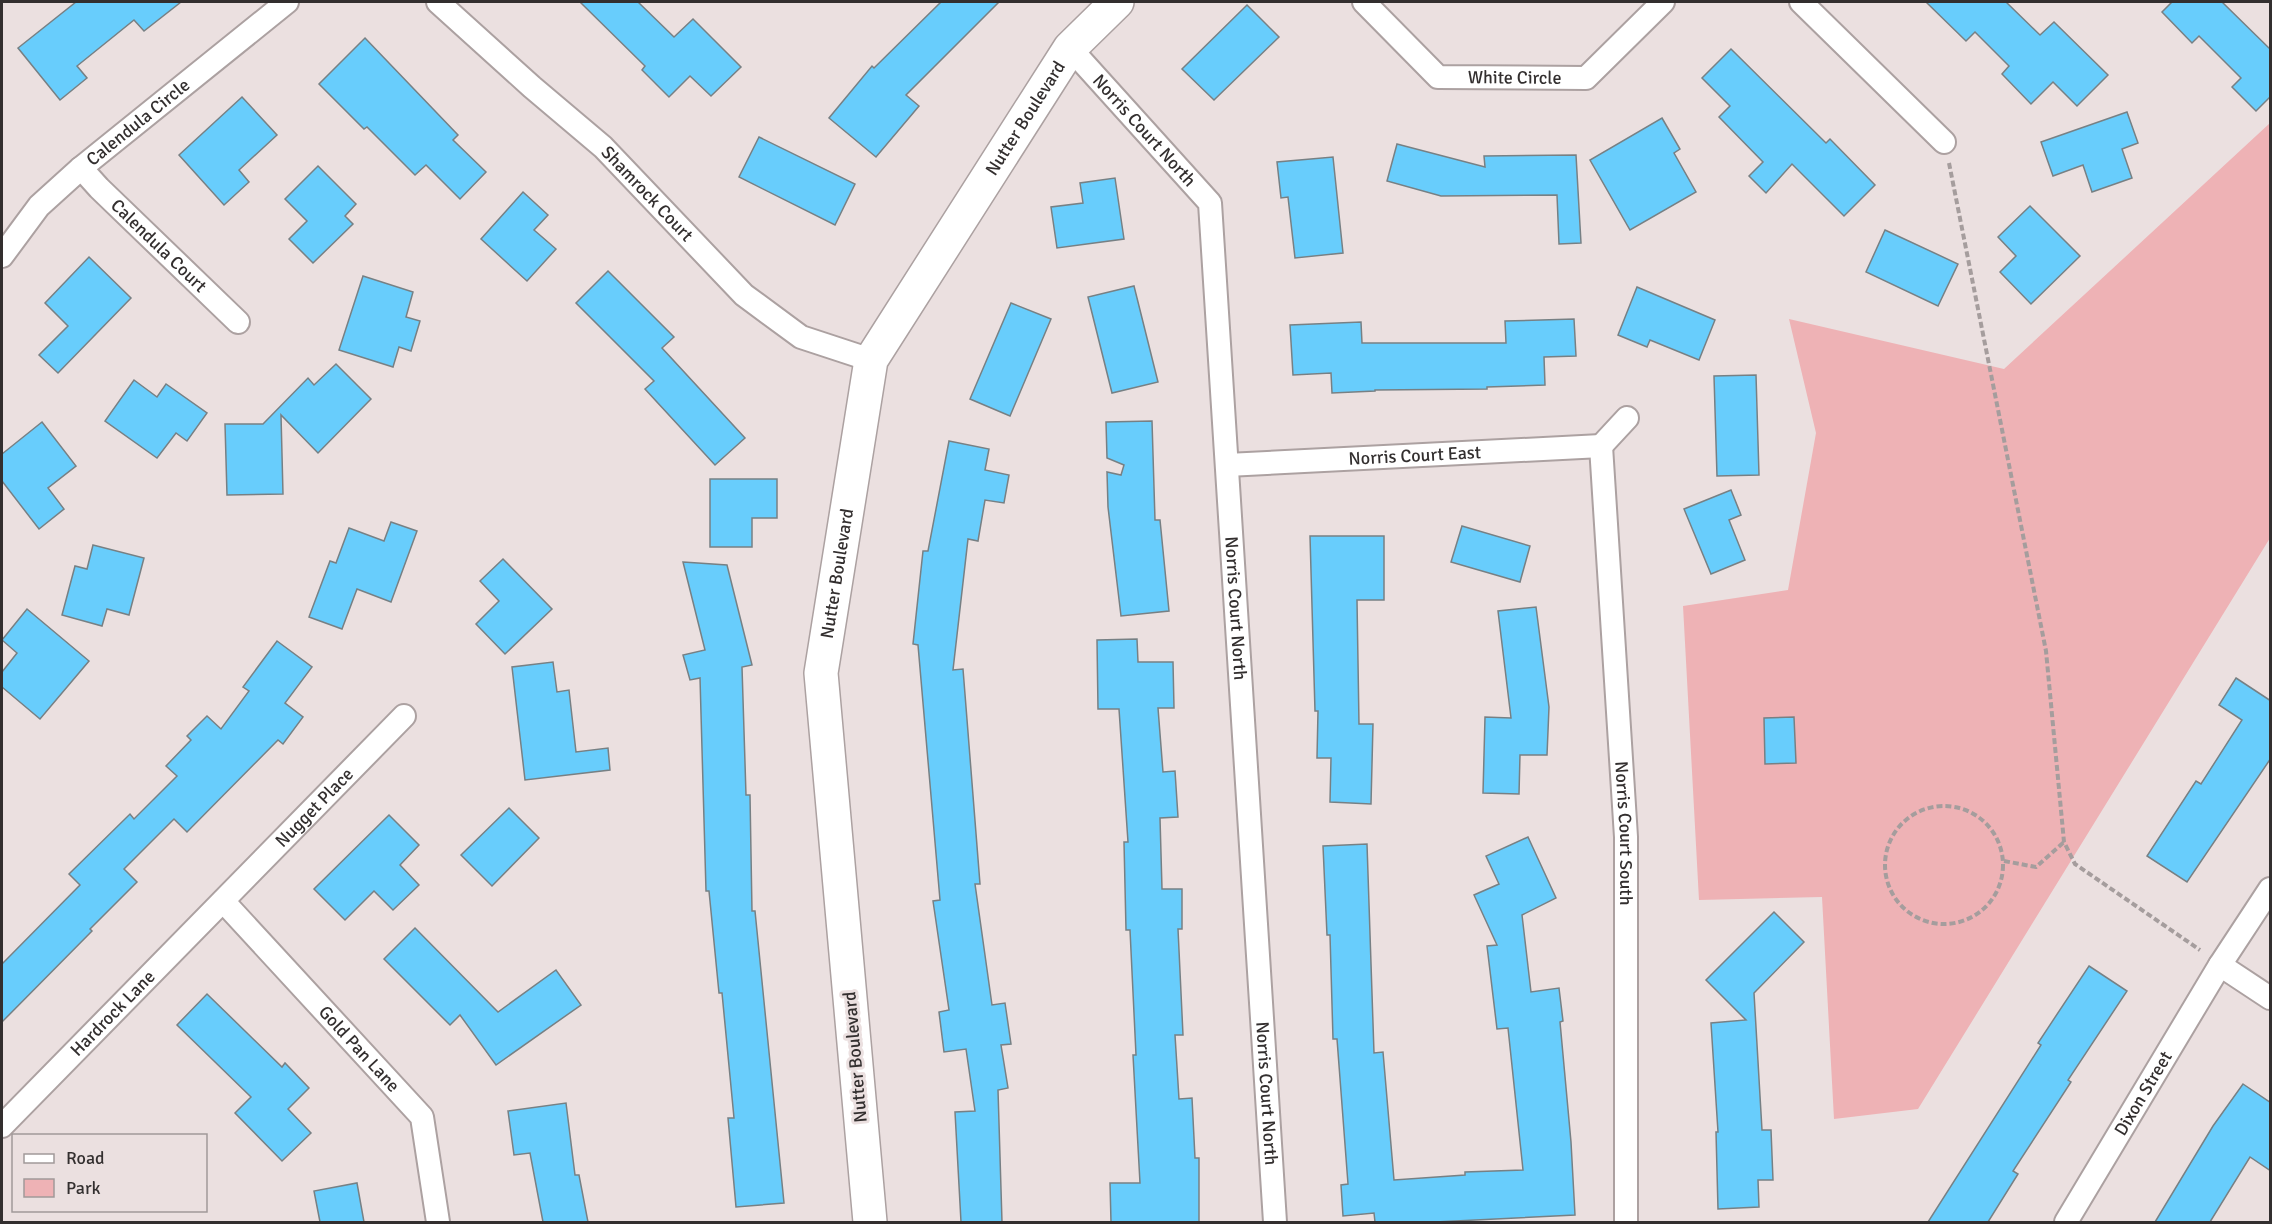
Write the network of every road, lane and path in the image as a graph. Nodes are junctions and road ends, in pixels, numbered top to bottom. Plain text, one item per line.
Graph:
1 (287, 2) edge
2 (439, 2) edge
3 (1117, 2) edge
4 (1364, 2) edge
5 (1663, 2) edge
6 (1801, 2) edge
7 (1070, 48) junction
8 (1944, 142) joint
9 (81, 168) junction
10 (2, 256) edge
11 (238, 322) dead end
12 (871, 360) junction
13 (1627, 418) dead end
14 (1601, 446) junction
15 (1227, 465) junction
16 (404, 716) dead end
17 (2064, 842) junction
18 (2004, 861) junction
19 (2271, 889) edge
20 (223, 901) junction
21 (2220, 965) junction
22 (2271, 998) edge
23 (2, 1126) edge
24 (438, 1222) edge
25 (870, 1222) edge
26 (1275, 1222) edge
27 (1626, 1222) edge
28 (2066, 1222) edge

1 - 9 street, Calendula Circle
2 - 12 street, Shamrock Court
3 - 7 street, Nutter Boulevard
4 - 5 street, White Circle
6 - 8 street
7 - 12 street, Nutter Boulevard
7 - 15 street, Norris Court North
8 - 17 path
9 - 10 street, Calendula Circle
9 - 11 street, Calendula Court
12 - 25 street, Nutter Boulevard
13 - 14 street
14 - 15 street, Norris Court East
14 - 27 street, Norris Court South
15 - 26 street, Norris Court North
16 - 20 street, Nugget Place
17 - 18 path
17 - 21 path
18 - 18 path
19 - 21 street, Dixon Street
20 - 23 street, Hardrock Lane
20 - 24 street, Gold Pan Lane
21 - 22 street
21 - 28 street, Dixon Street

